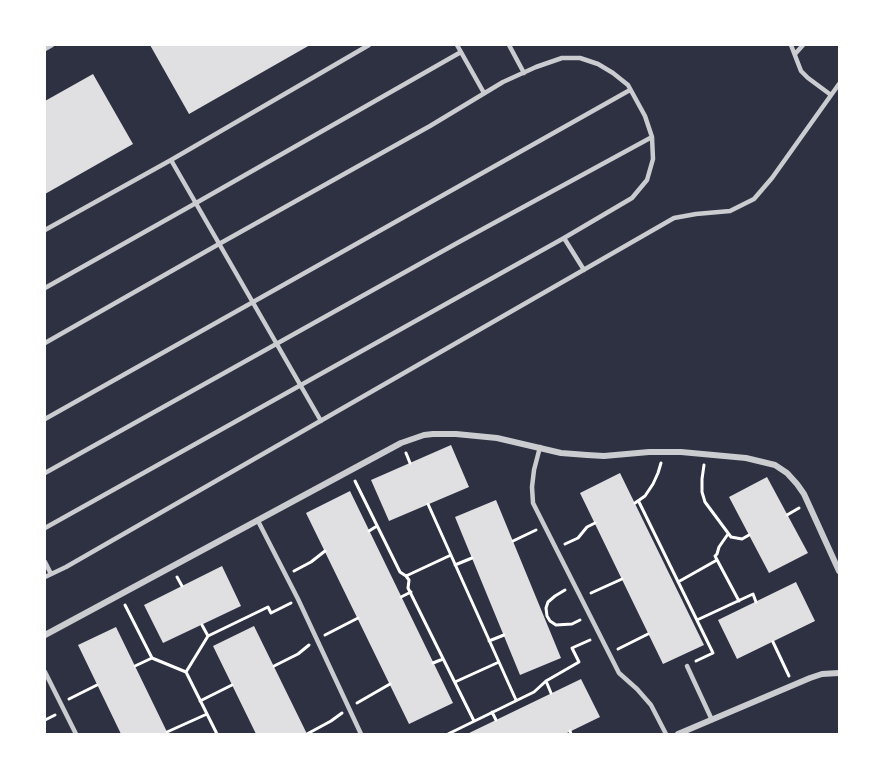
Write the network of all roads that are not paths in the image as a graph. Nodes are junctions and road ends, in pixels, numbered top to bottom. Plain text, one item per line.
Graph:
1 (51, 45) edge
2 (369, 45) edge
3 (457, 45) edge
4 (509, 45) edge
5 (791, 45) edge
6 (803, 45) edge
7 (45, 49) edge
8 (460, 52) junction
9 (795, 54) junction
10 (524, 73) junction
11 (839, 84) edge
12 (630, 90) junction
13 (484, 93) junction
14 (831, 95) junction
15 (652, 137) junction
16 (171, 160) junction
17 (196, 203) junction
18 (45, 230) edge
19 (564, 238) junction
20 (219, 244) junction
21 (584, 270) junction
22 (45, 288) edge
23 (253, 302) junction
24 (45, 343) edge
25 (277, 344) junction
26 (300, 384) junction
27 (45, 419) edge
28 (321, 421) junction
29 (540, 447) junction
30 (45, 472) edge
31 (258, 521) junction
32 (45, 528) edge
33 (45, 562) edge
34 (839, 571) edge
35 (51, 574) junction
36 (45, 577) edge
37 (45, 635) edge
38 (687, 666) road end
39 (45, 672) edge
40 (839, 673) edge
41 (712, 720) junction
42 (76, 734) edge
43 (361, 734) edge
44 (666, 734) edge
45 (678, 734) edge

1 - 7 lane
2 - 16 lane
3 - 8 lane
4 - 10 lane
5 - 9 lane
6 - 9 lane
8 - 13 lane
8 - 17 lane
9 - 14 lane
10 - 12 lane
10 - 13 lane
11 - 14 lane
12 - 15 lane
12 - 23 lane
13 - 20 lane
14 - 21 lane
15 - 19 lane
15 - 25 lane
16 - 17 lane
16 - 18 lane
17 - 20 lane
17 - 22 lane
19 - 21 lane
19 - 26 lane
20 - 23 lane
20 - 24 lane
21 - 28 lane
23 - 25 lane
23 - 27 lane
25 - 26 lane
25 - 30 lane
26 - 28 lane
26 - 32 lane
28 - 35 lane
29 - 31 street
29 - 34 street
29 - 44 lane
31 - 37 street
31 - 43 lane
33 - 35 lane
35 - 36 lane
38 - 41 lane
39 - 42 lane
40 - 41 street
41 - 45 street

